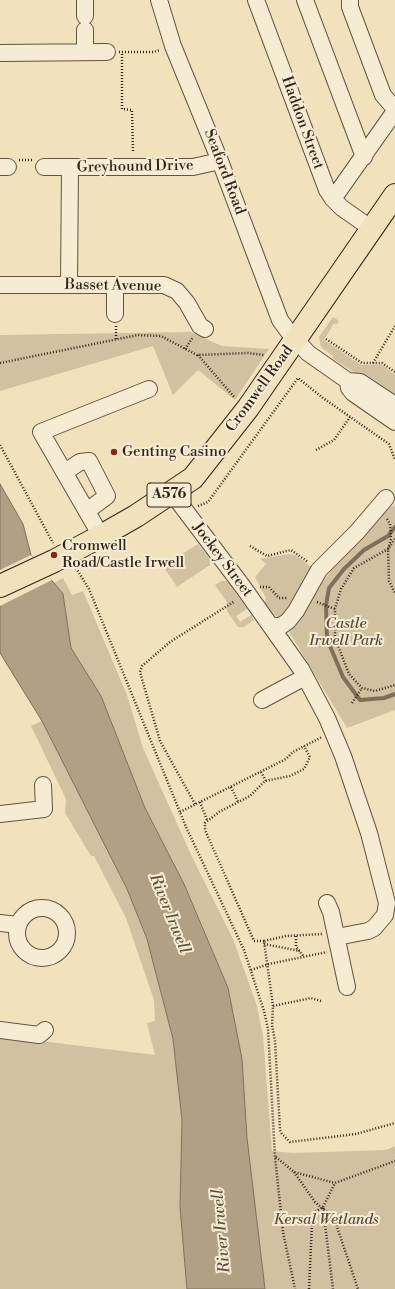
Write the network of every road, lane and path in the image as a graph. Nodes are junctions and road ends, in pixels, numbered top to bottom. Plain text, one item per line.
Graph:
1 (160, 0) edge
2 (256, 0) edge
3 (305, 0) edge
4 (350, 0) edge
5 (85, 15) edge
6 (173, 46) junction
7 (85, 51) junction
8 (114, 52) junction
9 (0, 53) edge
10 (395, 110) edge
11 (364, 157) junction
12 (220, 161) junction
13 (4, 167) edge
14 (44, 167) joint
15 (70, 167) junction
16 (134, 168) junction
17 (395, 195) edge
18 (333, 199) junction
19 (372, 229) junction
20 (0, 285) edge
21 (69, 285) junction
22 (115, 286) junction
23 (116, 314) dead end
24 (395, 326) edge
25 (205, 329) dead end
26 (326, 339) dead end
27 (296, 340) junction
28 (197, 355) junction
29 (282, 358) junction
30 (0, 363) edge
31 (373, 363) junction
32 (395, 372) edge
33 (348, 381) junction
34 (149, 389) dead end
35 (395, 405) edge
36 (248, 408) junction
37 (350, 418) junction
38 (395, 422) edge
39 (0, 445) edge
40 (316, 450) dead end
41 (395, 460) edge
42 (64, 472) junction
43 (172, 493) junction
44 (386, 498) dead end
45 (184, 510) junction
46 (87, 511) junction
47 (390, 524) dead end
48 (101, 536) junction
49 (393, 539) edge
50 (250, 546) dead end
51 (388, 549) junction
52 (64, 556) junction
53 (319, 570) junction
54 (0, 586) edge
55 (245, 590) junction
56 (395, 593) edge
57 (288, 598) dead end
58 (322, 604) dead end
59 (335, 609) junction
60 (271, 626) junction
61 (305, 677) junction
62 (395, 685) edge
63 (362, 688) junction
64 (262, 700) dead end
65 (352, 703) dead end
66 (333, 732) junction
67 (304, 746) junction
68 (261, 772) junction
69 (266, 781) junction
70 (43, 785) dead end
71 (231, 787) junction
72 (200, 802) junction
73 (238, 802) junction
74 (195, 804) junction
75 (180, 812) junction
76 (0, 814) edge
77 (207, 820) junction
78 (327, 903) dead end
79 (0, 923) edge
80 (18, 925) dead end
81 (296, 936) junction
82 (337, 939) junction
83 (264, 943) junction
84 (300, 951) junction
85 (304, 957) junction
86 (267, 965) junction
87 (251, 970) junction
88 (347, 987) dead end
89 (321, 1001) dead end
90 (273, 1006) junction
91 (0, 1030) edge
92 (46, 1030) dead end
93 (395, 1123) edge
94 (275, 1157) junction
95 (395, 1161) edge
96 (294, 1172) junction
97 (335, 1183) junction
98 (323, 1208) junction
99 (295, 1289) edge
100 (309, 1289) edge
101 (333, 1289) edge
102 (358, 1289) edge

1 - 6 street, Seaford Road
2 - 18 street, Haddon Street
3 - 11 street
4 - 10 street
5 - 7 street
6 - 8 path
6 - 12 street, Seaford Road
7 - 8 street
7 - 9 street
8 - 16 path
10 - 11 street
11 - 18 street
12 - 16 street, Greyhound Drive
12 - 27 street, Seaford Road
13 - 14 path
14 - 15 street
15 - 16 street, Greyhound Drive
15 - 21 street, Greyhound Drive
17 - 19 highway, Cromwell Road / A576
18 - 19 street, Haddon Street
19 - 27 highway, Cromwell Road / A576
20 - 21 street, Basset Avenue
21 - 22 street, Basset Avenue
22 - 23 street
22 - 25 street, Basset Avenue
24 - 31 path
26 - 31 path
27 - 29 highway, Cromwell Road / A576
27 - 33 street, Seaford Road
28 - 29 path
28 - 30 path
28 - 36 path
29 - 36 highway, Cromwell Road / A576
31 - 32 path
33 - 35 street
33 - 38 street
34 - 42 street
36 - 43 highway, Cromwell Road / A576
37 - 40 path
37 - 41 path
37 - 45 path
39 - 52 path
42 - 46 street
42 - 46 street
43 - 45 street, Jockey Street
43 - 48 highway, Cromwell Road / A576
44 - 53 street
45 - 55 street, Jockey Street
46 - 48 street
47 - 49 path
48 - 52 highway, Cromwell Road / A576
49 - 51 path
50 - 53 path
51 - 56 path
51 - 59 path
52 - 54 highway, Cromwell Road / A576
52 - 75 path
53 - 60 street
55 - 57 path
55 - 60 street, Jockey Street
55 - 74 path
58 - 59 path
59 - 63 path
60 - 61 street, Jockey Street
61 - 64 street
61 - 66 street, Jockey Street
62 - 63 path
63 - 65 path
66 - 67 path
66 - 82 street, Jockey Street
67 - 68 path
67 - 69 path
68 - 69 path
68 - 71 path
69 - 73 path
70 - 76 street
71 - 72 path
71 - 73 path
72 - 74 path
72 - 77 path
73 - 77 path
74 - 75 path
75 - 87 path
77 - 83 path
78 - 82 street
79 - 80 street
81 - 82 path
81 - 83 path
81 - 84 path
82 - 85 path
82 - 88 street
83 - 84 path
83 - 86 path
84 - 85 path
85 - 86 path
86 - 87 path
86 - 90 path
87 - 94 path
89 - 90 path
90 - 93 path
91 - 92 street
94 - 96 path
94 - 99 path
95 - 97 path
96 - 97 path
96 - 98 path
97 - 98 path
98 - 100 path
98 - 101 path
98 - 102 path

